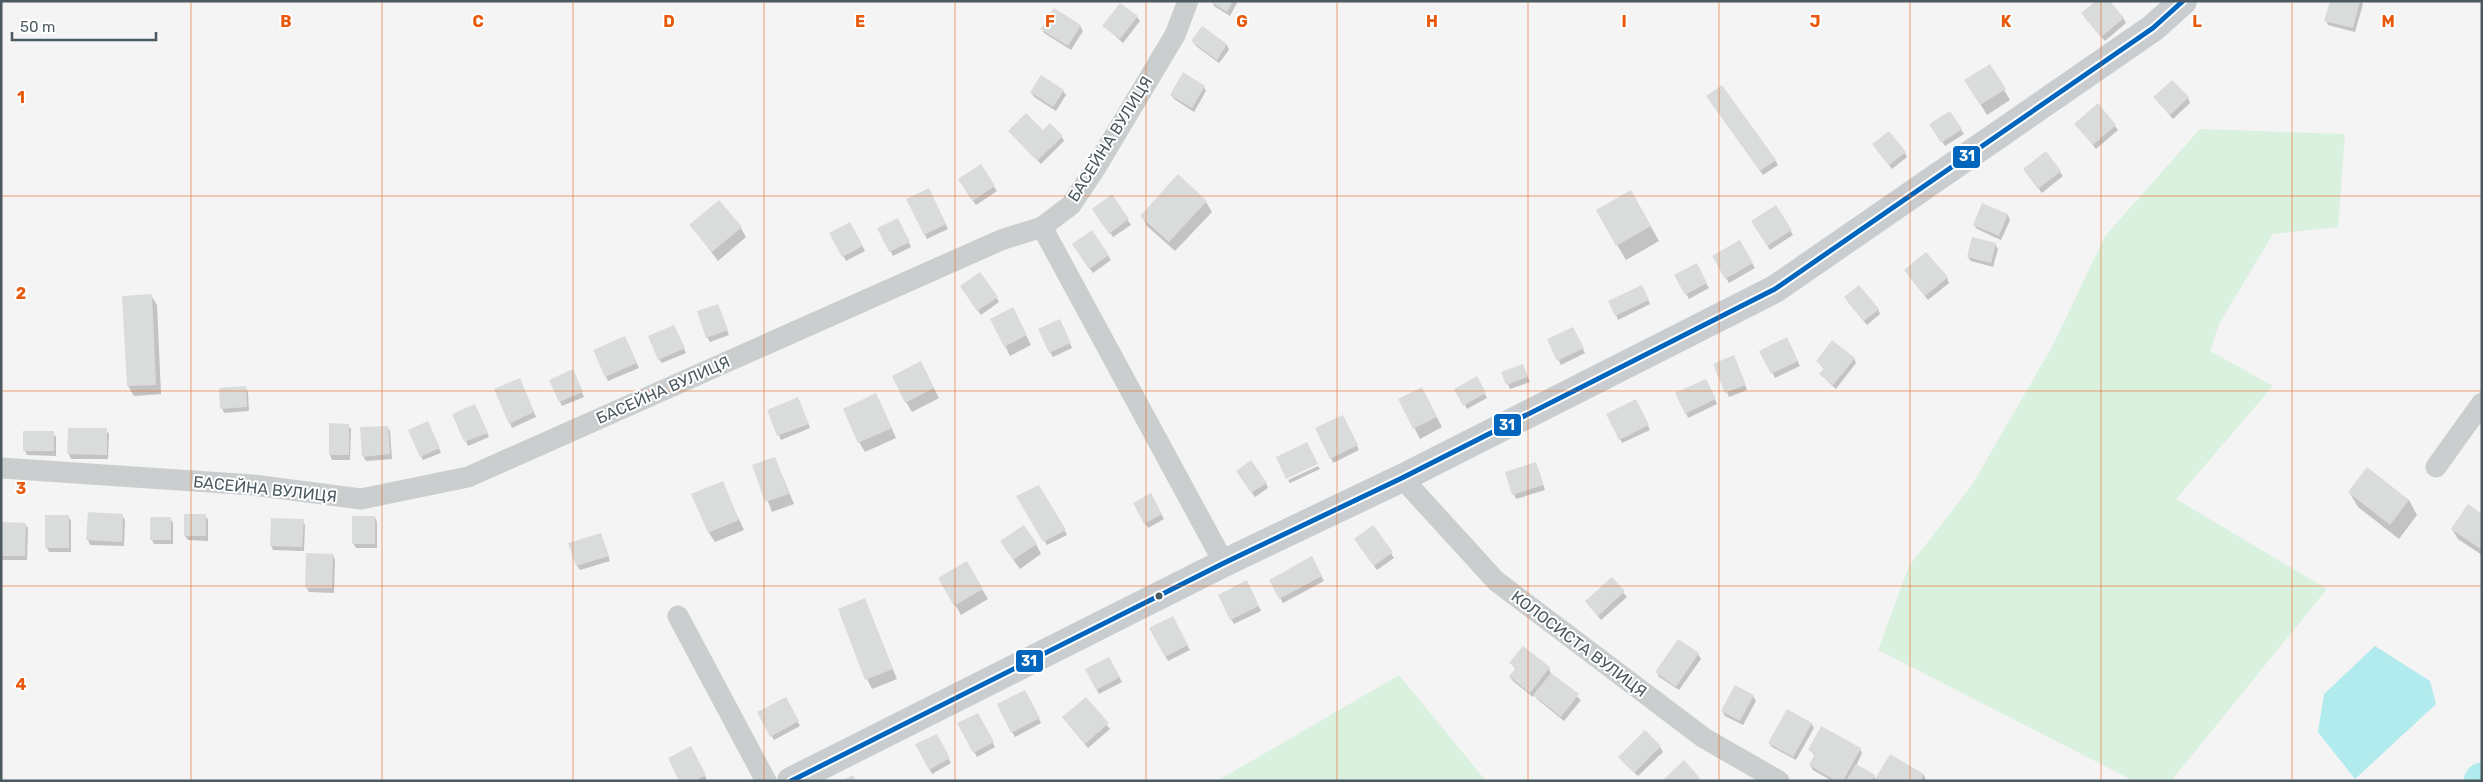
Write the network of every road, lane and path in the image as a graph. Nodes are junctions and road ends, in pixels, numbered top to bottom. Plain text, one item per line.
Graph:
1 (1188, 1) edge
2 (2184, 1) edge
3 (1042, 226) junction
4 (2482, 403) edge
5 (2436, 467) dead end
6 (1, 468) edge
7 (1402, 478) junction
8 (1224, 563) junction
9 (678, 616) dead end
10 (766, 781) edge
11 (792, 781) edge
12 (1779, 781) edge

1 - 3 street, БАСЕЙНА ВУЛИЦЯ
2 - 7 main road
3 - 6 street, БАСЕЙНА ВУЛИЦЯ
3 - 8 street
4 - 5 street
7 - 8 main road
7 - 12 street, КОЛОСИСТА ВУЛИЦЯ
8 - 11 main road
9 - 10 street

